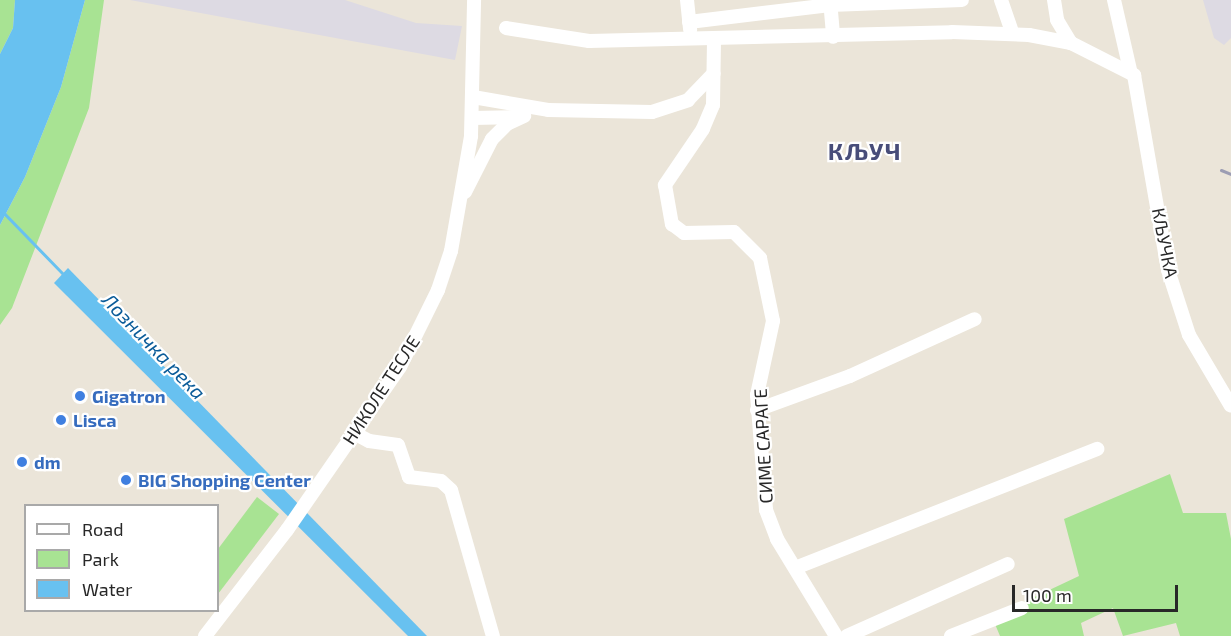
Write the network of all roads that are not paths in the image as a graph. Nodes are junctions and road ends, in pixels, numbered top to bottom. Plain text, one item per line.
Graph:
1 (474, 0) edge
2 (687, 0) edge
3 (962, 0) edge
4 (1001, 0) edge
5 (1054, 0) edge
6 (1114, 0) edge
7 (830, 2) edge
8 (689, 22) junction
9 (506, 28) dead end
10 (1012, 34) junction
11 (833, 37) junction
12 (692, 41) junction
13 (714, 41) junction
14 (1071, 43) junction
15 (1130, 70) junction
16 (714, 73) junction
17 (473, 97) junction
18 (688, 100) junction
19 (548, 110) junction
20 (524, 116) junction
21 (708, 117) junction
22 (472, 118) junction
23 (460, 200) junction
24 (975, 319) dead end
25 (1231, 406) edge
26 (757, 410) junction
27 (354, 434) junction
28 (1097, 449) dead end
29 (1008, 564) dead end
30 (795, 568) junction
31 (1022, 608) dead end
32 (205, 636) edge
33 (493, 636) edge
34 (836, 636) edge
35 (847, 636) edge
36 (951, 636) edge

1 - 17 street, НИКОЛЕ ТЕСЛЕ
2 - 8 street
3 - 7 street
4 - 10 street
5 - 14 street
6 - 15 street, КЉУЧКА
7 - 8 street
7 - 11 street
8 - 12 street
9 - 12 street
10 - 11 street
10 - 14 street
11 - 13 street
12 - 13 street
13 - 16 street, СИМЕ САРАГЕ
14 - 15 street
15 - 25 street, КЉУЧКА
16 - 18 street
16 - 21 street, СИМЕ САРАГЕ
17 - 19 street
17 - 22 street, НИКОЛЕ ТЕСЛЕ
18 - 19 street
18 - 21 street
19 - 20 street
20 - 22 street
20 - 23 street
21 - 26 street, СИМЕ САРАГЕ
22 - 23 street, НИКОЛЕ ТЕСЛЕ
23 - 27 street, НИКОЛЕ ТЕСЛЕ
24 - 26 street
26 - 30 street, СИМЕ САРАГЕ
27 - 32 street, НИКОЛЕ ТЕСЛЕ
27 - 33 street
28 - 30 street
29 - 35 street
30 - 34 street, СИМЕ САРАГЕ
31 - 36 street

